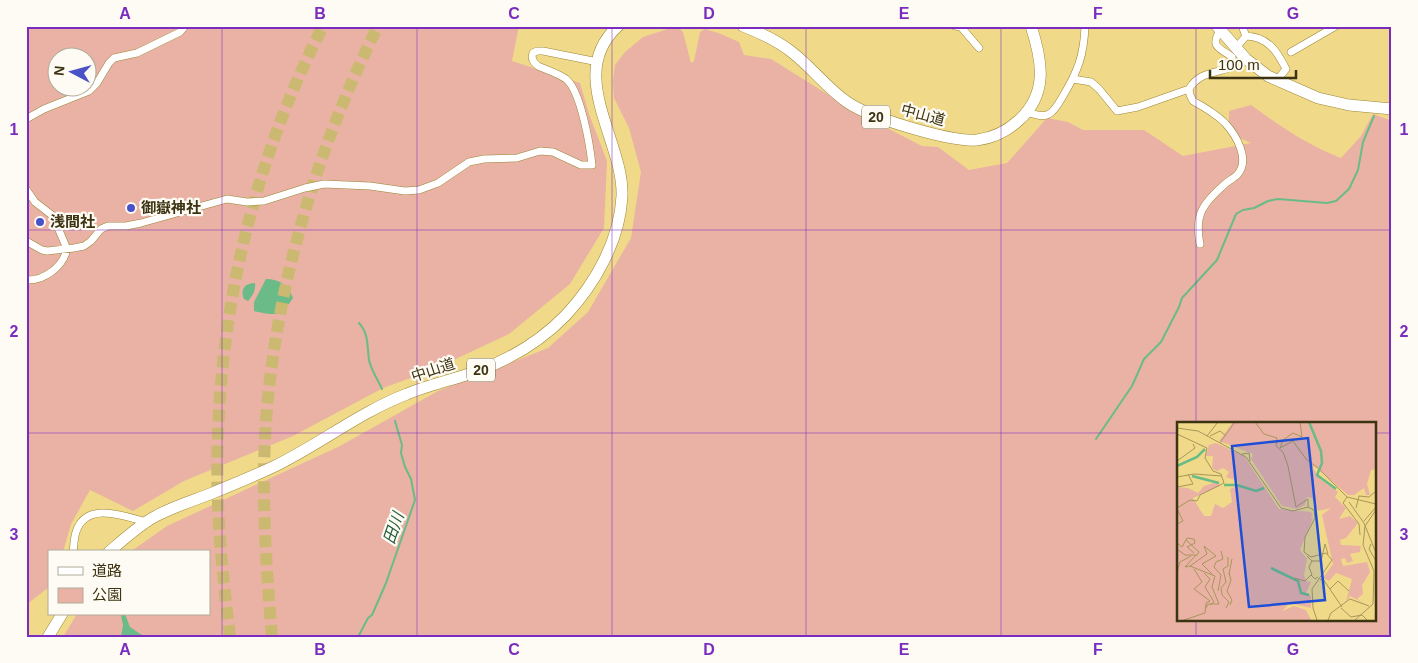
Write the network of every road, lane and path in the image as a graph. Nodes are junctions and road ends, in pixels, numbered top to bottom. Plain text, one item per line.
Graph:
1 (185, 26) edge
2 (618, 26) edge
3 (743, 26) edge
4 (1031, 26) edge
5 (1085, 26) edge
6 (1242, 26) edge
7 (1336, 26) edge
8 (960, 27) edge
9 (1218, 28) edge
10 (1246, 36) junction
11 (979, 48) dead end
12 (1236, 48) junction
13 (1291, 52) dead end
14 (598, 62) junction
15 (1073, 79) junction
16 (1278, 79) junction
17 (1189, 89) junction
18 (1392, 109) edge
19 (1027, 112) junction
20 (26, 119) edge
21 (26, 189) edge
22 (26, 241) edge
23 (1200, 244) dead end
24 (67, 249) junction
25 (26, 280) edge
26 (146, 522) junction
27 (73, 550) edge
28 (112, 550) edge
29 (61, 616) edge
30 (48, 637) edge

1 - 20 street
2 - 14 highway, 中山道 / 20
3 - 19 highway, 中山道 / 20
4 - 19 highway, 中山道 / 20
5 - 15 street
6 - 10 street
7 - 13 street
8 - 11 street
9 - 12 highway
9 - 17 street
10 - 12 street
10 - 16 street
12 - 16 highway
14 - 24 street
14 - 26 highway, 中山道 / 20
15 - 17 street
15 - 19 street
16 - 18 highway
17 - 23 street
21 - 24 street
22 - 24 street
24 - 25 street
26 - 27 street
26 - 28 highway, 中山道 / 20
29 - 30 highway

